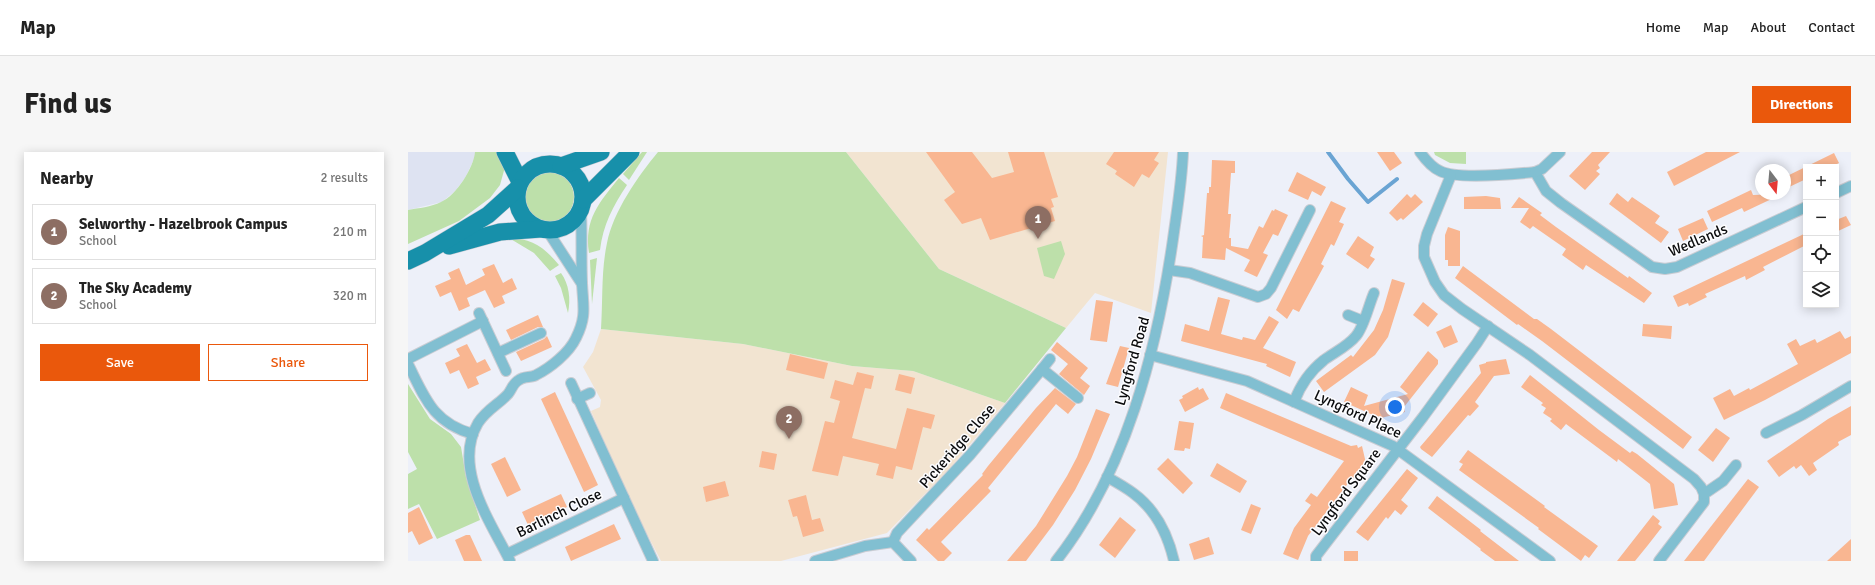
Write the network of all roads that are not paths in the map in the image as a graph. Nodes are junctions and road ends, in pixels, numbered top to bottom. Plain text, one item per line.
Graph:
1 (505, 152) edge
2 (536, 152) edge
3 (601, 152) edge
4 (631, 152) edge
5 (1183, 152) edge
6 (1420, 152) edge
7 (1560, 152) edge
8 (555, 165) junction
9 (1535, 172) junction
10 (1451, 175) junction
11 (519, 185) junction
12 (1851, 186) edge
13 (1839, 192) edge
14 (582, 205) junction
15 (1803, 208) edge
16 (1310, 210) dead end
17 (544, 230) junction
18 (425, 253) junction
19 (408, 261) edge
20 (1169, 270) junction
21 (582, 284) junction
22 (1374, 293) dead end
23 (1348, 315) dead end
24 (1363, 321) junction
25 (1488, 326) junction
26 (541, 333) dead end
27 (498, 352) junction
28 (1150, 355) junction
29 (408, 359) edge
30 (1050, 359) dead end
31 (408, 364) edge
32 (1042, 368) junction
33 (506, 371) dead end
34 (571, 383) dead end
35 (1851, 386) edge
36 (590, 394) dead end
37 (1078, 398) dead end
38 (578, 399) junction
39 (1294, 402) junction
40 (1766, 433) dead end
41 (473, 434) junction
42 (1398, 449) junction
43 (1736, 465) dead end
44 (1107, 477) junction
45 (1704, 494) junction
46 (624, 498) junction
47 (893, 542) junction
48 (508, 558) edge
49 (653, 561) edge
50 (815, 561) edge
51 (911, 561) edge
52 (1056, 561) edge
53 (1174, 561) edge
54 (1316, 561) edge
55 (1550, 561) edge
56 (1660, 561) edge

1 - 11 main road
2 - 8 main road
3 - 8 main road
4 - 14 main road
5 - 20 street, Lyngford Road
6 - 10 street
7 - 9 street
8 - 11 main road
8 - 14 main road
9 - 10 street
9 - 15 street, Wedlands
10 - 25 street
11 - 17 main road
11 - 18 main road
12 - 13 street
14 - 17 main road
14 - 21 street
16 - 20 street
17 - 18 main road
17 - 21 street
18 - 19 main road
20 - 28 street, Lyngford Road
21 - 41 street
22 - 24 street
23 - 24 street
24 - 39 street
25 - 42 street, Lyngford Square
25 - 45 street
26 - 27 street
27 - 29 street
27 - 33 street
28 - 39 street, Lyngford Place
28 - 44 street, Lyngford Road
30 - 32 street, Pickeridge Close
31 - 41 street
32 - 37 street
32 - 47 street, Pickeridge Close
34 - 38 street, Barlinch Close
35 - 40 street
36 - 38 street
38 - 46 street, Barlinch Close
39 - 42 street, Lyngford Place
41 - 48 street
42 - 54 street, Lyngford Square
42 - 55 street, Lyngford Place
43 - 45 street
44 - 52 street, Lyngford Road
44 - 53 street
45 - 56 street
46 - 48 street, Barlinch Close
46 - 49 street, Barlinch Close
47 - 50 street
47 - 51 street

